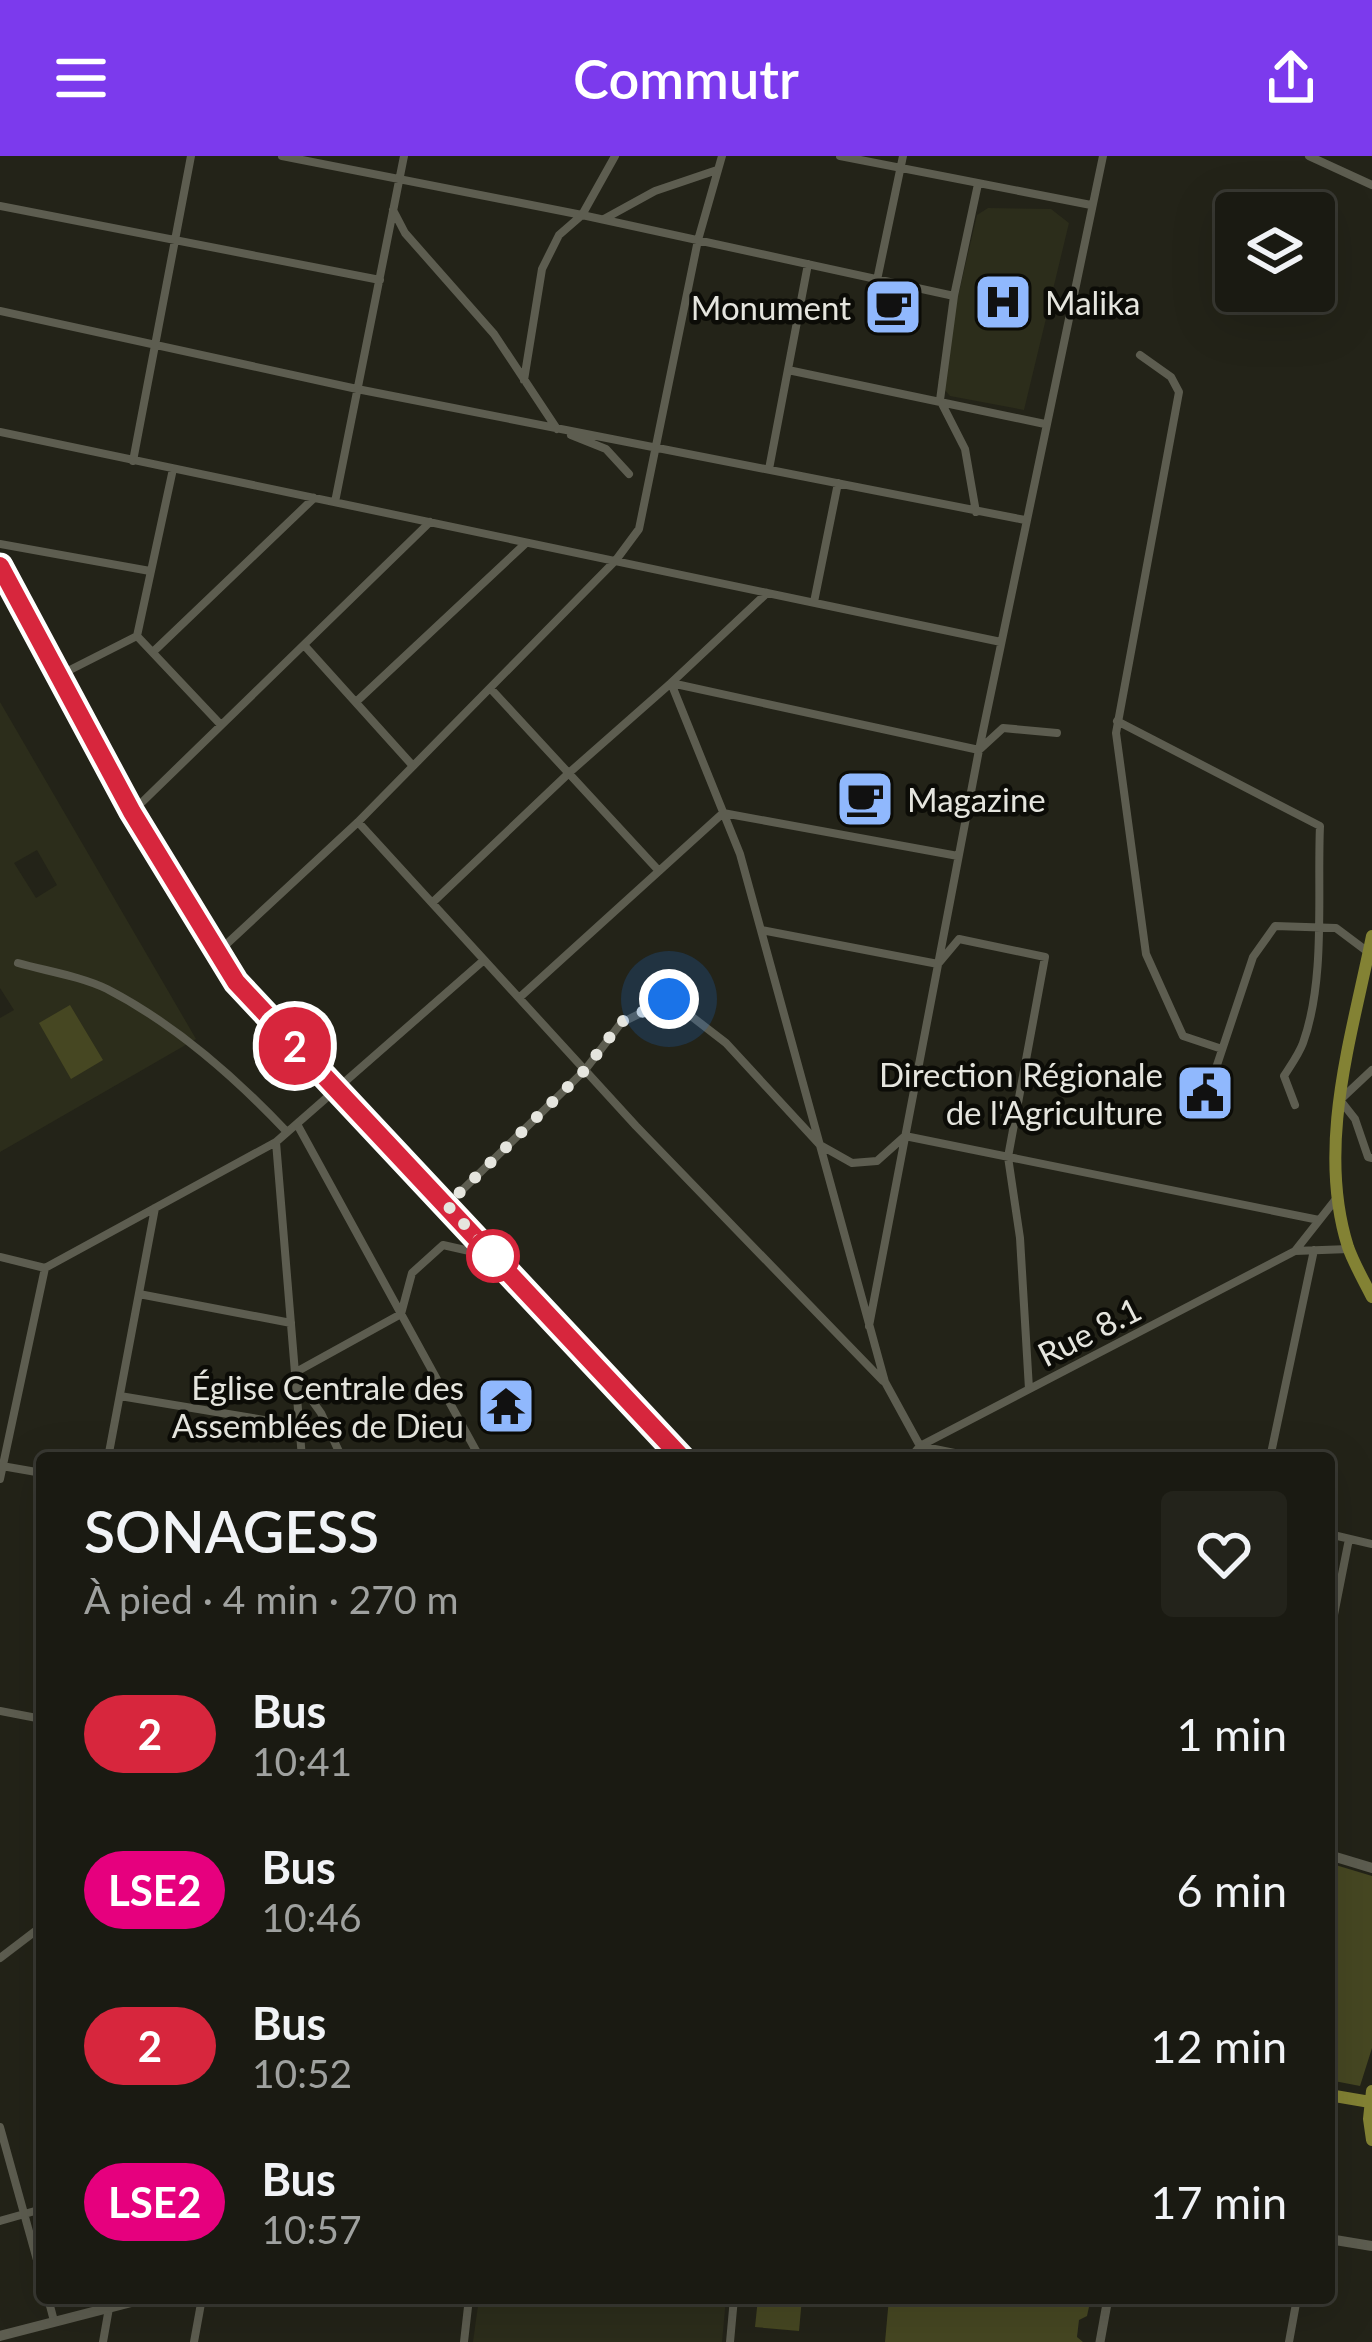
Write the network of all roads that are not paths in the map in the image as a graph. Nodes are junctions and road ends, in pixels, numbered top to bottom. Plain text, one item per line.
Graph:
1 (191, 156) edge
2 (404, 156) edge
3 (615, 156) edge
4 (722, 156) edge
5 (840, 156) edge
6 (903, 156) edge
7 (1102, 156) edge
8 (1309, 156) edge
9 (289, 157) edge
10 (901, 168) junction
11 (718, 170) junction
12 (400, 179) junction
13 (978, 184) junction
14 (1372, 185) edge
15 (1090, 205) junction
16 (0, 206) edge
17 (393, 210) junction
18 (582, 215) junction
19 (604, 220) junction
20 (175, 240) junction
21 (698, 240) junction
22 (808, 264) junction
23 (380, 280) junction
24 (877, 280) junction
25 (954, 296) junction
26 (0, 311) edge
27 (155, 345) junction
28 (1140, 355) dead end
29 (788, 370) junction
30 (523, 382) junction
31 (357, 389) junction
32 (940, 400) junction
33 (1045, 424) junction
34 (555, 428) junction
35 (0, 432) edge
36 (654, 447) junction
37 (133, 460) junction
38 (172, 469) junction
39 (769, 470) junction
40 (629, 474) dead end
41 (838, 483) junction
42 (314, 498) junction
43 (335, 502) junction
44 (976, 512) junction
45 (1025, 520) junction
46 (430, 522) junction
47 (527, 542) junction
48 (0, 544) edge
49 (616, 560) junction
50 (0, 566) edge
51 (151, 572) junction
52 (768, 592) junction
53 (814, 602) junction
54 (137, 636) junction
55 (1001, 642) junction
56 (304, 645) junction
57 (153, 652) junction
58 (58, 675) junction
59 (671, 683) junction
60 (490, 688) junction
61 (356, 702) junction
62 (1117, 721) junction
63 (221, 725) junction
64 (1057, 733) dead end
65 (979, 750) junction
66 (413, 766) junction
67 (570, 772) junction
68 (132, 812) junction
69 (723, 813) junction
70 (358, 823) junction
71 (958, 856) junction
72 (658, 871) junction
73 (432, 903) junction
74 (1322, 926) junction
75 (761, 930) junction
76 (1372, 936) edge
77 (217, 953) junction
78 (1369, 953) junction
79 (484, 960) junction
80 (18, 963) dead end
81 (938, 964) junction
82 (519, 998) junction
83 (1222, 1049) junction
84 (1216, 1068) dead end
85 (585, 1070) junction
86 (1372, 1070) edge
87 (337, 1089) junction
88 (1340, 1100) junction
89 (1295, 1105) dead end
90 (297, 1124) junction
91 (287, 1132) junction
92 (905, 1136) junction
93 (276, 1142) junction
94 (820, 1145) junction
95 (1008, 1157) junction
96 (1372, 1158) edge
97 (1337, 1198) junction
98 (447, 1205) junction
99 (154, 1208) junction
100 (1319, 1220) junction
101 (1348, 1249) junction
102 (1314, 1250) junction
103 (1295, 1251) junction
104 (494, 1256) junction
105 (0, 1257) edge
106 (45, 1268) junction
107 (139, 1294) junction
108 (1372, 1297) edge
109 (401, 1315) junction
110 (291, 1323) junction
111 (869, 1326) junction
112 (297, 1376) junction
113 (885, 1382) junction
114 (1029, 1389) junction
115 (120, 1396) junction
116 (300, 1426) junction
117 (670, 1445) junction
118 (920, 1446) junction
119 (109, 1452) edge
120 (302, 1452) edge
121 (339, 1452) edge
122 (477, 1452) edge
123 (663, 1452) edge
124 (676, 1452) edge
125 (915, 1452) edge
126 (950, 1452) edge
127 (1271, 1452) edge
128 (1, 1466) edge
129 (36, 1472) edge
130 (0, 1478) edge
131 (1335, 1535) edge
132 (1349, 1538) junction
133 (1372, 1544) edge
134 (1335, 1609) edge
135 (0, 1711) edge
136 (36, 1719) edge
137 (1335, 1857) edge
138 (1372, 1868) edge
139 (36, 1931) edge
140 (0, 1958) edge
141 (1335, 2096) edge
142 (1371, 2099) edge
143 (0, 2127) edge
144 (1372, 2140) edge
145 (36, 2211) edge
146 (25, 2215) junction
147 (0, 2222) edge
148 (1335, 2240) edge
149 (1372, 2246) edge
150 (36, 2256) edge
151 (49, 2304) edge
152 (119, 2304) edge
153 (201, 2304) edge
154 (468, 2304) edge
155 (733, 2304) edge
156 (1107, 2304) edge
157 (1296, 2304) edge
158 (110, 2306) junction
159 (54, 2321) junction
160 (0, 2336) edge
161 (103, 2342) edge
162 (194, 2342) edge
163 (464, 2342) edge
164 (730, 2342) edge
165 (1100, 2342) edge
166 (1289, 2342) edge

1 - 20 street
2 - 12 street
3 - 18 street
4 - 11 street
5 - 10 street
6 - 10 street
7 - 15 street
8 - 14 street
9 - 12 street
10 - 13 street
10 - 24 street
11 - 19 street
11 - 21 street
12 - 17 street
12 - 18 street
13 - 15 street
13 - 25 street
15 - 33 street
16 - 20 street
17 - 23 street
17 - 30 street
18 - 19 street
18 - 30 street
19 - 21 street
20 - 23 street
20 - 27 street
21 - 22 street
21 - 36 street
22 - 24 street
22 - 29 street
23 - 31 street
24 - 25 street
25 - 32 street
26 - 27 street
27 - 31 street
27 - 37 street
28 - 62 street
29 - 32 street
29 - 39 street
30 - 34 street
31 - 34 street
31 - 43 street
32 - 33 street
32 - 44 street
33 - 45 street
34 - 36 street
34 - 40 street
35 - 37 street
36 - 39 street
36 - 49 street
37 - 38 street
38 - 42 street
38 - 51 street
39 - 41 street
41 - 44 street
41 - 53 street
42 - 43 street
42 - 57 street
43 - 46 street
44 - 45 street
45 - 55 street
46 - 47 street
46 - 56 street
47 - 49 street
47 - 61 street
48 - 51 street
49 - 52 street
49 - 60 street
50 - 58 main road
51 - 54 street
52 - 53 street
52 - 59 street
53 - 55 street
54 - 57 street
54 - 58 street
55 - 65 street
56 - 61 street
56 - 63 street
57 - 63 street
58 - 68 main road
59 - 65 street
59 - 67 street
59 - 69 street
60 - 66 street
60 - 67 street
61 - 66 street
62 - 74 street
62 - 83 street
63 - 68 street
64 - 65 street
65 - 71 street
66 - 70 street
67 - 72 street
67 - 73 street
68 - 77 main road
69 - 71 street
69 - 72 street
69 - 75 street
70 - 73 street
70 - 77 street
71 - 81 street
72 - 82 street
73 - 79 street
74 - 78 street
74 - 83 street
74 - 89 street
75 - 81 street
75 - 94 street
76 - 78 main road
77 - 87 main road
78 - 88 main road
79 - 82 street
79 - 87 street
80 - 91 street
81 - 92 street
81 - 95 street
82 - 85 street
83 - 84 street
85 - 94 street
85 - 98 street
85 - 113 street
86 - 88 street
87 - 90 street
87 - 98 main road
88 - 96 street
88 - 97 main road
90 - 91 street
90 - 109 street
91 - 93 street
92 - 94 street
92 - 95 street
92 - 111 street
93 - 99 street
93 - 110 street
94 - 111 street
95 - 100 street
95 - 114 street
97 - 100 street, Rue 8.1
97 - 101 main road
98 - 104 main road
99 - 106 street
99 - 107 street
100 - 103 street, Rue 8.1
101 - 102 street, Rue 8.1
101 - 108 main road
102 - 103 street, Rue 8.1
102 - 127 street
103 - 114 street, Rue 8.1
104 - 109 street
104 - 117 main road
105 - 106 street
106 - 128 street
107 - 110 street
107 - 115 street
109 - 112 street
109 - 122 street
110 - 112 street
111 - 113 street
112 - 116 street
112 - 121 street
113 - 118 street
114 - 118 street, Rue 8.1
115 - 116 street
115 - 119 street
116 - 120 street
117 - 123 street
117 - 124 main road
118 - 125 street, Rue 8.1
118 - 126 street
128 - 129 street
128 - 130 street
131 - 132 street
132 - 133 street
132 - 134 street
135 - 136 street
137 - 138 main road
139 - 140 street
141 - 142 main road
142 - 144 main road
143 - 146 street
145 - 146 street
146 - 147 street
146 - 150 street
148 - 149 main road
151 - 159 street
152 - 158 main road
153 - 162 street
154 - 163 street
155 - 164 street
156 - 165 street
157 - 166 street
158 - 159 main road
158 - 161 street
159 - 160 main road

